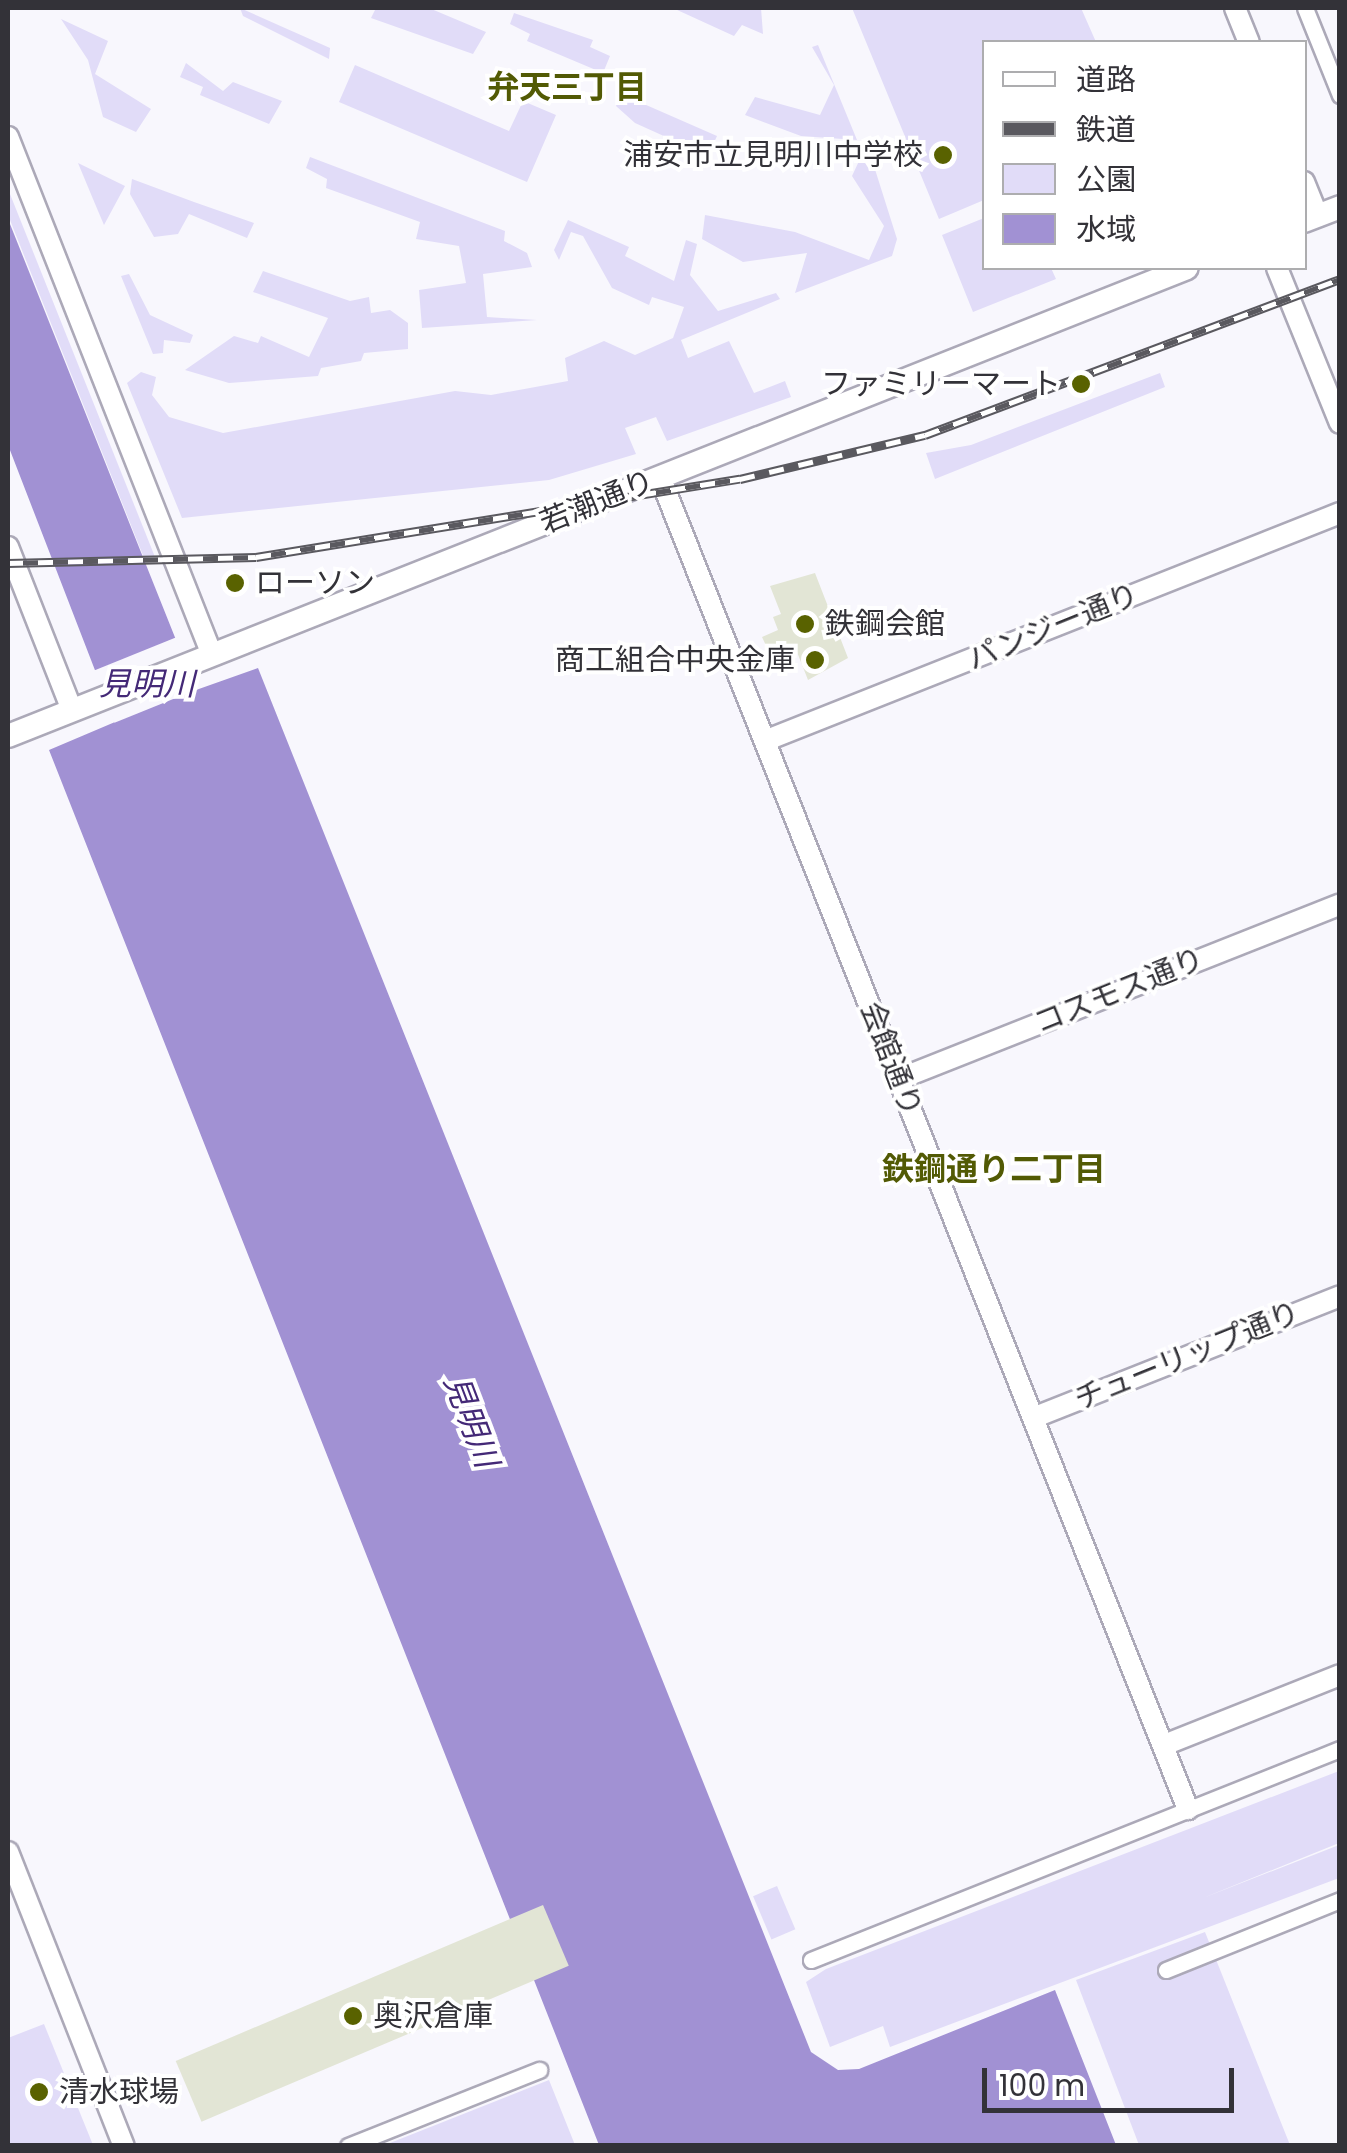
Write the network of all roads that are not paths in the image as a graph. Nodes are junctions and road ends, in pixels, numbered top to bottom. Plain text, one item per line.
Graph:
1 (1235, 8) edge
2 (1305, 8) edge
3 (1248, 40) edge
4 (1340, 96) edge
5 (8, 137) edge
6 (1307, 188) edge
7 (1321, 215) edge
8 (1182, 270) edge
9 (1278, 270) edge
10 (1340, 422) edge
11 (660, 477) junction
12 (1340, 513) edge
13 (8, 547) edge
14 (201, 659) junction
15 (72, 710) junction
16 (8, 736) edge
17 (767, 740) junction
18 (1340, 904) edge
19 (899, 1079) junction
20 (1340, 1296) edge
21 (1034, 1417) junction
22 (1340, 1675) edge
23 (1164, 1745) junction
24 (1340, 1749) edge
25 (1188, 1809) junction
26 (8, 1852) edge
27 (1340, 1900) edge
28 (811, 1960) dead end
29 (1166, 1970) dead end
30 (539, 2070) dead end
31 (124, 2146) edge
32 (348, 2146) edge

1 - 3 street
2 - 4 street
5 - 14 street
6 - 7 street
8 - 11 main road, 若潮通り
9 - 10 street
11 - 14 main road, 若潮通り
11 - 17 street, 会館通り
12 - 17 street, パンジー通り
13 - 15 street
14 - 15 main road, 若潮通り
15 - 16 main road, 若潮通り
17 - 19 street, 会館通り
18 - 19 street, コスモス通り
19 - 21 street, 会館通り
20 - 21 street, チューリップ通り
21 - 23 street, 会館通り
22 - 23 street
23 - 25 street, 会館通り
24 - 25 street
25 - 28 street
26 - 31 street
27 - 29 street
30 - 32 street

